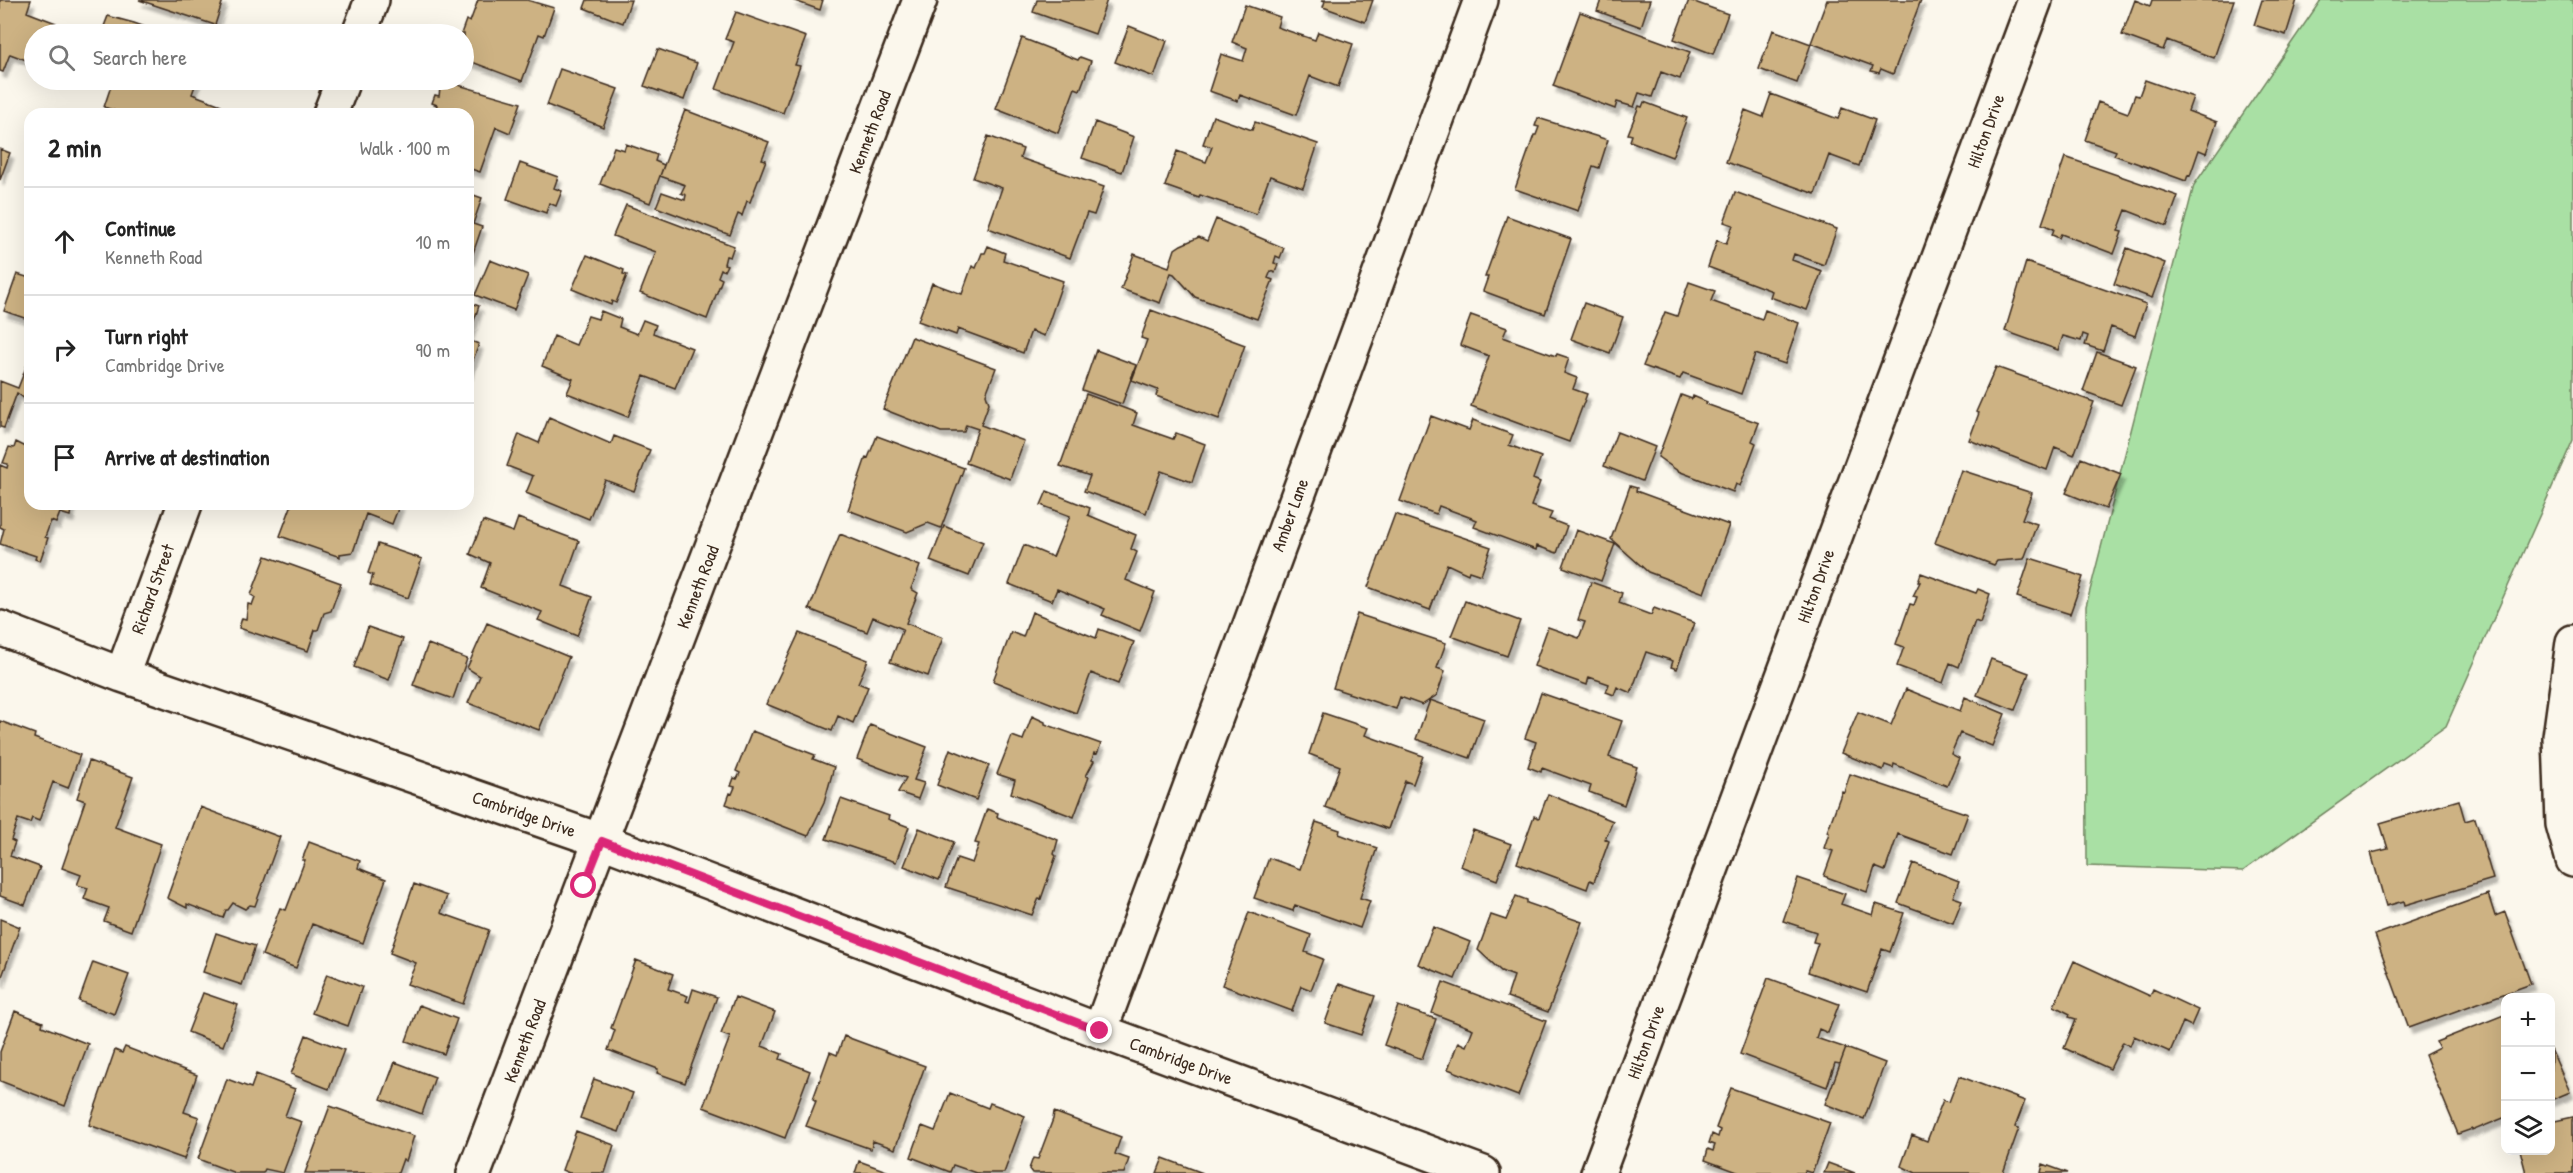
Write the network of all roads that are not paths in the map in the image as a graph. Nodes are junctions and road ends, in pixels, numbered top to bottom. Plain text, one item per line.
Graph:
1 (372, 0) edge
2 (920, 0) edge
3 (1481, 0) edge
4 (2035, 0) edge
5 (363, 24) edge
6 (339, 90) edge
7 (332, 108) edge
8 (183, 510) edge
9 (0, 628) edge
10 (2573, 642) edge
11 (122, 675) junction
12 (602, 841) junction
13 (2573, 860) edge
14 (1100, 1031) junction
15 (474, 1173) edge
16 (1484, 1173) edge
17 (1598, 1173) edge

1 - 5 street
2 - 12 street, Kenneth Road
3 - 14 street, Amber Lane
4 - 17 street, Hilton Drive
6 - 7 street
8 - 11 street, Richard Street
9 - 11 street, Cambridge Drive
10 - 13 street
11 - 12 street, Cambridge Drive
12 - 14 street, Cambridge Drive
12 - 15 street, Kenneth Road
14 - 16 street, Cambridge Drive

